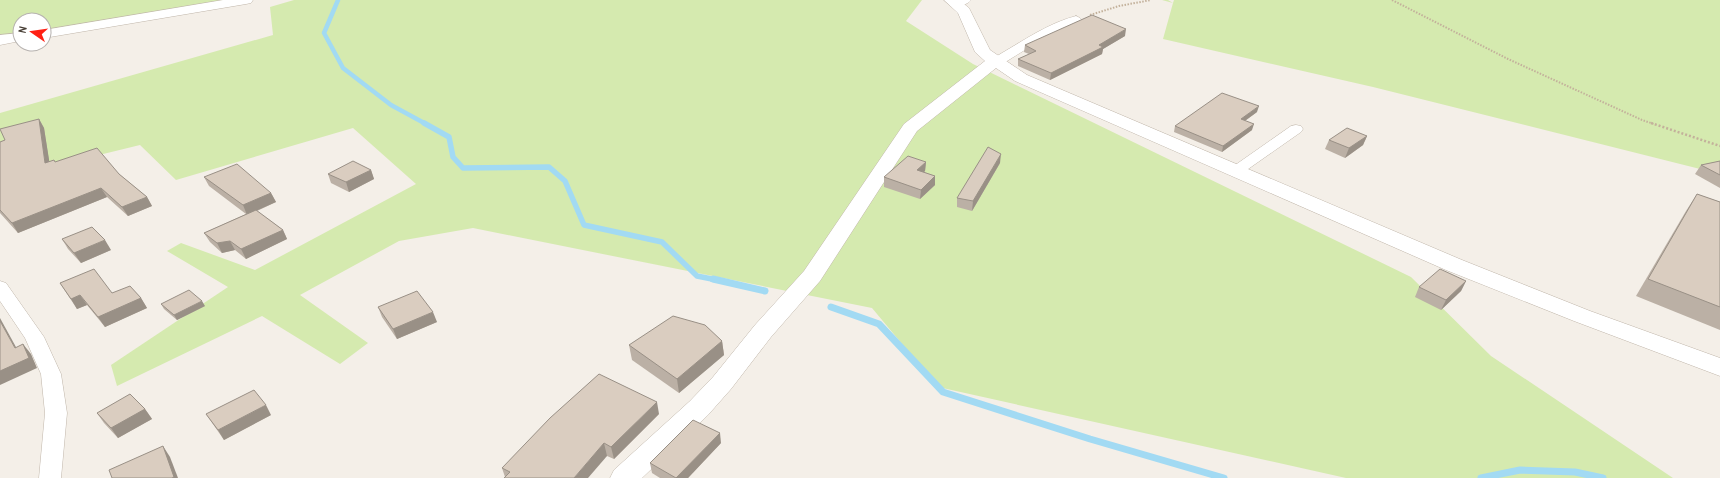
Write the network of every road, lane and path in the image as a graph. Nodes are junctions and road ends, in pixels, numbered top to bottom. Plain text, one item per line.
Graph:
1 (246, 0) edge
2 (1151, 0) edge
3 (1392, 0) edge
4 (957, 1) edge
5 (1076, 20) joint
6 (52, 33) edge
7 (12, 38) edge
8 (0, 40) edge
9 (995, 61) junction
10 (1296, 129) dead end
11 (1720, 146) edge
12 (1236, 170) junction
13 (0, 287) edge
14 (1720, 367) edge
15 (50, 478) edge
16 (624, 478) edge

1 - 6 street
2 - 5 path
3 - 11 path
4 - 9 street
5 - 9 street
7 - 8 street
9 - 12 street
9 - 16 street
10 - 12 street
12 - 14 street
13 - 15 street

